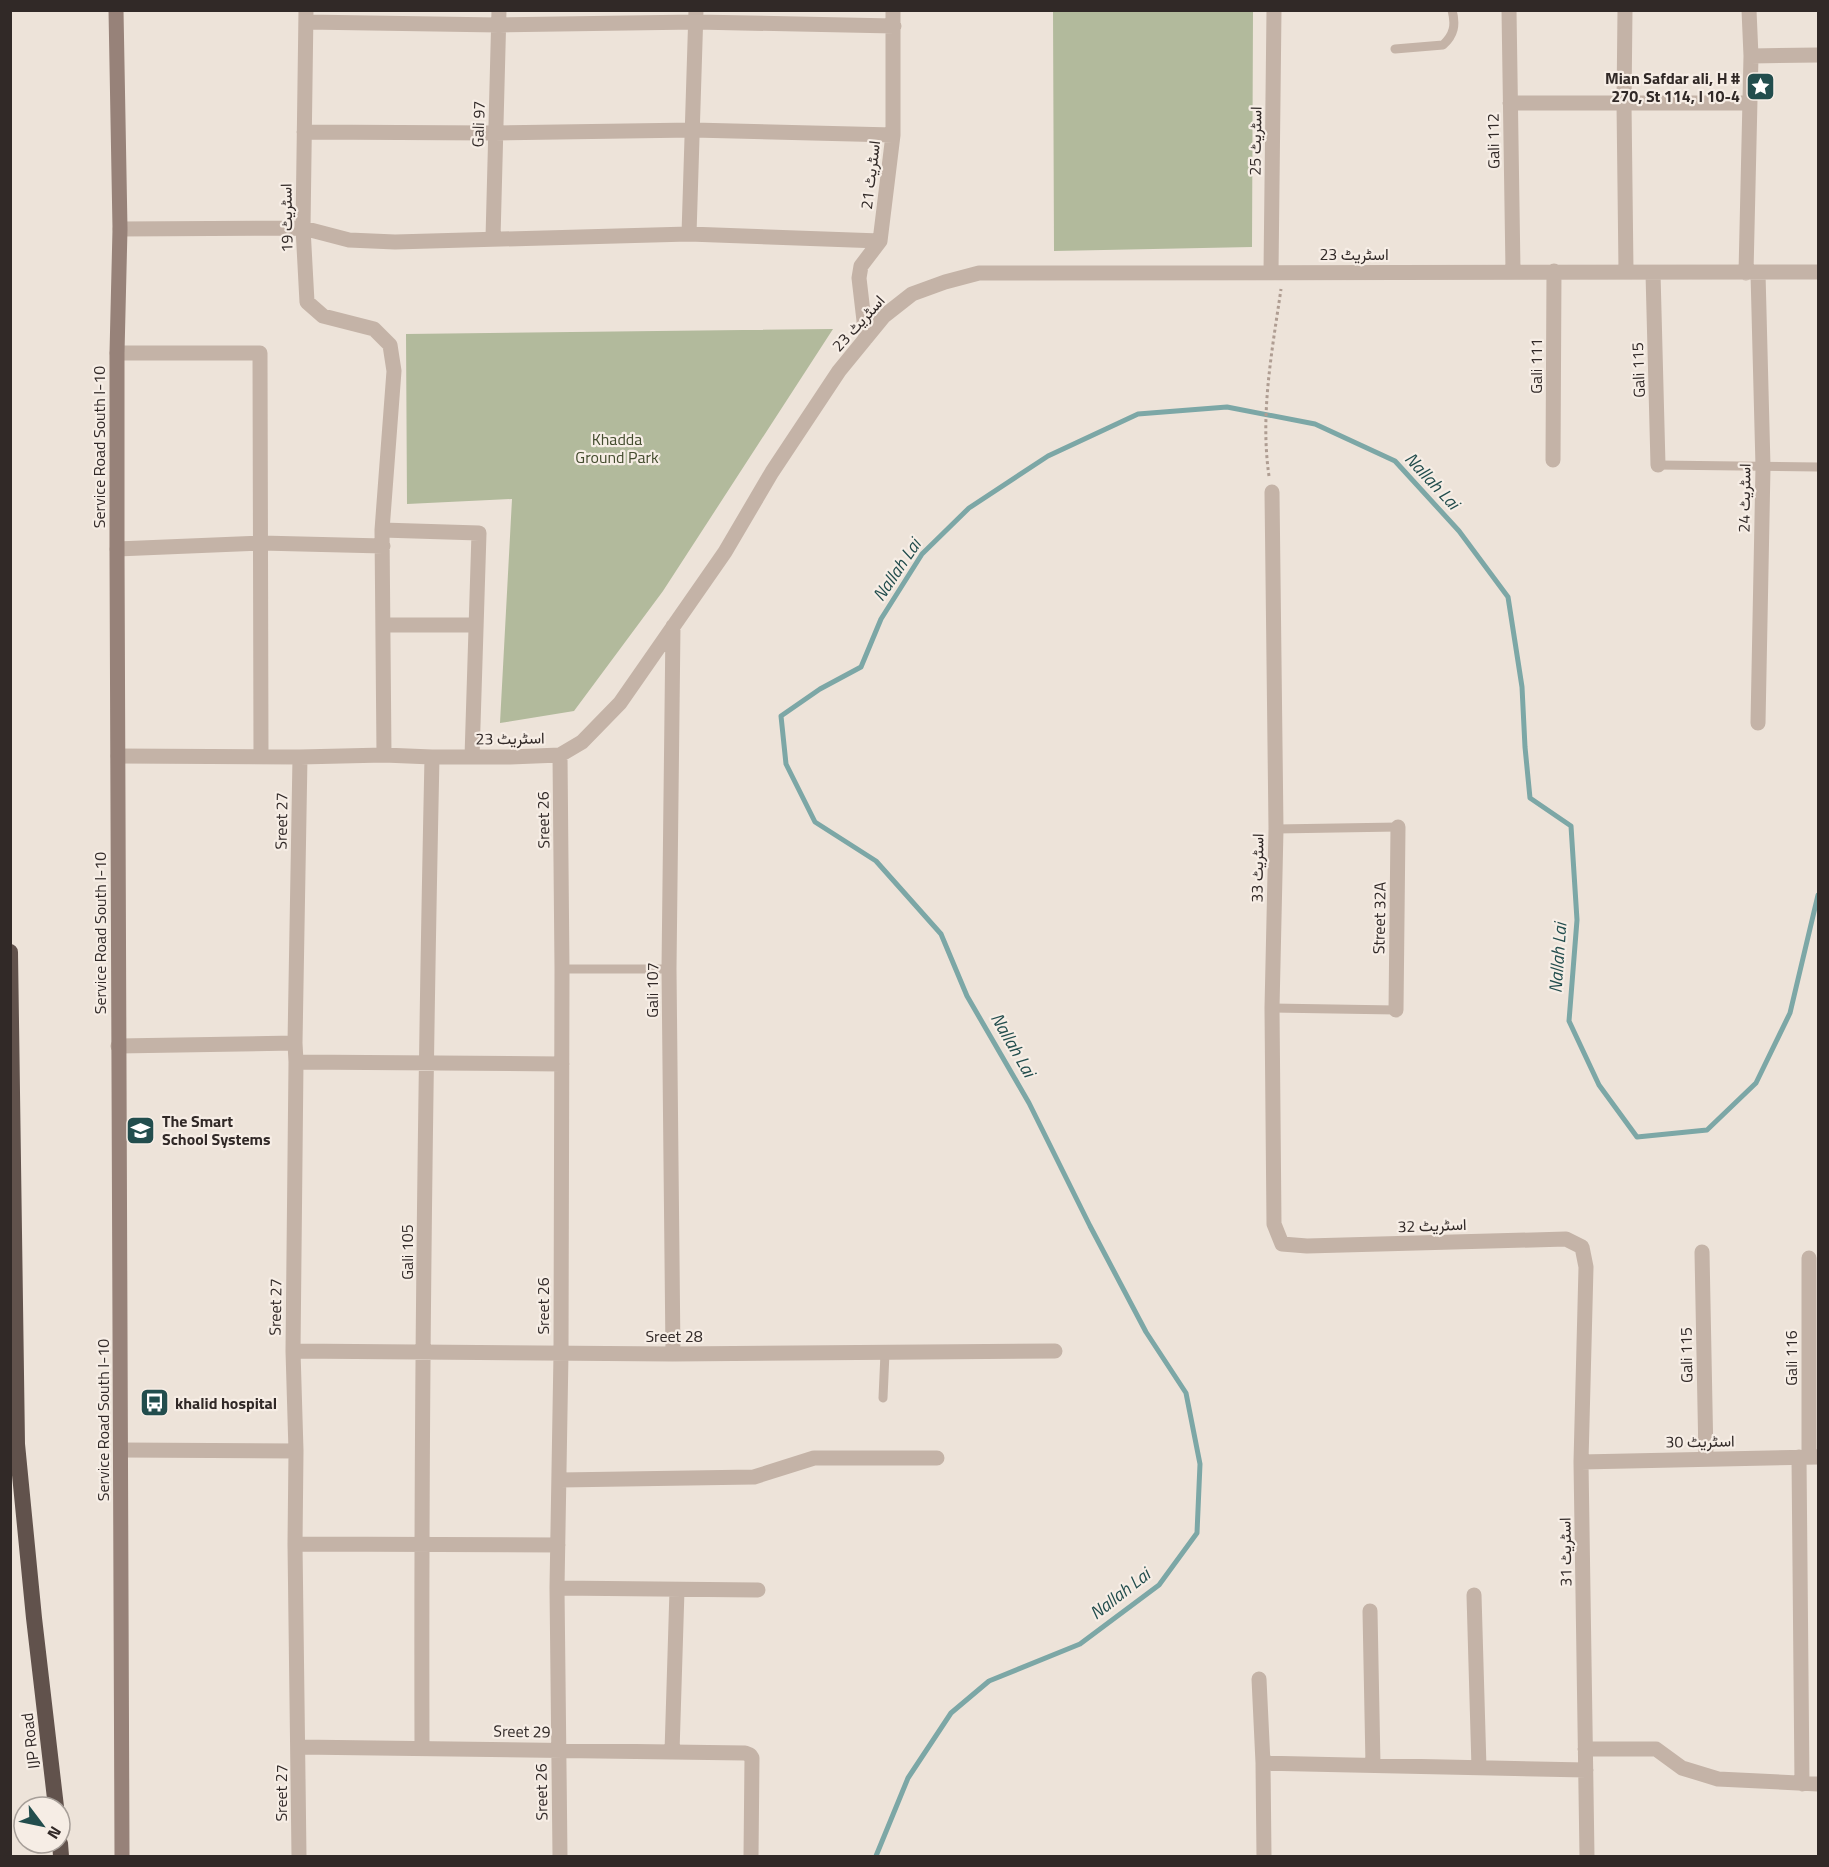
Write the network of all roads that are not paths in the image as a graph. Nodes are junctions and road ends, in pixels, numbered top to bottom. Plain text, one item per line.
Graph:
1 (116, 10) edge
2 (1274, 10) edge
3 (1452, 10) edge
4 (1509, 10) edge
5 (1625, 10) edge
6 (1749, 10) edge
7 (306, 16) edge
8 (696, 16) edge
9 (499, 18) edge
10 (893, 18) edge
11 (1395, 49) dead end
12 (1818, 55) edge
13 (1751, 56) junction
14 (1510, 103) junction
15 (1624, 103) junction
16 (1750, 103) junction
17 (693, 130) junction
18 (304, 132) junction
19 (495, 133) junction
20 (893, 135) junction
21 (303, 228) junction
22 (120, 229) junction
23 (689, 234) junction
24 (493, 238) junction
25 (880, 241) junction
26 (1513, 271) junction
27 (1554, 271) junction
28 (1626, 271) junction
29 (1277, 272) junction
30 (1818, 272) edge
31 (1653, 273) junction
32 (1752, 273) junction
33 (866, 338) junction
34 (117, 353) junction
35 (1553, 460) dead end
36 (1658, 465) joint
37 (1763, 467) junction
38 (1818, 467) edge
39 (1272, 492) road end
40 (382, 530) junction
41 (261, 543) junction
42 (383, 546) junction
43 (117, 549) junction
44 (383, 625) junction
45 (476, 625) junction
46 (674, 626) junction
47 (1758, 723) dead end
48 (384, 755) junction
49 (560, 755) junction
50 (118, 756) junction
51 (261, 756) junction
52 (432, 757) junction
53 (472, 757) junction
54 (300, 758) junction
55 (1398, 827) joint
56 (1276, 829) junction
57 (10, 952) edge
58 (562, 969) junction
59 (669, 969) junction
60 (1272, 1008) junction
61 (1396, 1010) joint
62 (295, 1043) junction
63 (118, 1046) junction
64 (296, 1062) junction
65 (426, 1064) junction
66 (562, 1064) junction
67 (1282, 1244) joint
68 (1582, 1247) joint
69 (1702, 1252) dead end
70 (1809, 1258) dead end
71 (293, 1351) junction
72 (1055, 1351) dead end
73 (424, 1353) junction
74 (561, 1353) junction
75 (885, 1353) junction
76 (673, 1354) junction
77 (883, 1398) dead end
78 (121, 1450) junction
79 (296, 1451) junction
80 (1809, 1457) edge
81 (937, 1458) dead end
82 (1706, 1458) junction
83 (1581, 1462) junction
84 (560, 1480) junction
85 (422, 1543) junction
86 (295, 1544) junction
87 (558, 1545) junction
88 (557, 1588) junction
89 (677, 1590) junction
90 (758, 1590) dead end
91 (1474, 1594) dead end
92 (1370, 1611) dead end
93 (1259, 1679) dead end
94 (299, 1747) junction
95 (422, 1748) junction
96 (1585, 1749) junction
97 (559, 1750) junction
98 (672, 1752) junction
99 (1263, 1763) junction
100 (1373, 1765) junction
101 (1479, 1768) junction
102 (1586, 1770) junction
103 (1802, 1784) junction
104 (1818, 1784) edge
105 (55, 1795) edge
106 (122, 1857) edge
107 (299, 1857) edge
108 (560, 1857) edge
109 (751, 1857) edge
110 (1264, 1857) edge
111 (1587, 1857) edge

1 - 22 main road, Service Road South I-10
2 - 29 street, اسٹریٹ 25
3 - 11 lane
4 - 14 street, Gali 112
5 - 15 street
6 - 13 street, اسٹریٹ 24
7 - 9 street
7 - 18 street, اسٹریٹ 19
8 - 9 street
8 - 10 street
8 - 17 street
9 - 19 street, Gali 97
10 - 20 street, اسٹریٹ 21
12 - 13 street
13 - 16 street, اسٹریٹ 24
14 - 15 street
14 - 26 street, Gali 112
15 - 16 street
15 - 28 street
16 - 32 street, اسٹریٹ 24
17 - 19 street
17 - 20 street
17 - 23 street
18 - 19 street
18 - 21 street, اسٹریٹ 19
19 - 24 street, Gali 97
20 - 25 street, اسٹریٹ 21
21 - 22 street
21 - 24 street
21 - 40 street, اسٹریٹ 19
22 - 34 main road, Service Road South I-10
23 - 24 street
23 - 25 street
25 - 33 street
26 - 27 street, اسٹریٹ 23
26 - 29 street, اسٹریٹ 23
27 - 28 street, اسٹریٹ 23
27 - 35 street, Gali 111
28 - 31 street, اسٹریٹ 23
29 - 33 street, اسٹریٹ 23
30 - 32 street, اسٹریٹ 23
31 - 32 street, اسٹریٹ 23
31 - 36 street, Gali 115
32 - 37 street, اسٹریٹ 24
33 - 46 street, اسٹریٹ 23
34 - 41 street
34 - 43 main road, Service Road South I-10
36 - 37 lane
37 - 38 lane
37 - 47 street, اسٹریٹ 24
39 - 56 street, اسٹریٹ 33
40 - 42 street, اسٹریٹ 19
40 - 45 street
41 - 42 street
41 - 43 street
41 - 51 street
42 - 44 street, اسٹریٹ 19
43 - 50 main road, Service Road South I-10
44 - 45 street
44 - 48 street, اسٹریٹ 19
45 - 53 street
46 - 49 street, اسٹریٹ 23
46 - 59 street, Gali 107
48 - 52 street, اسٹریٹ 23
48 - 54 street, اسٹریٹ 23
49 - 53 street, اسٹریٹ 23
49 - 58 street, Sreet 26
50 - 51 street, اسٹریٹ 23
50 - 63 main road, Service Road South I-10
51 - 54 street, اسٹریٹ 23
52 - 53 street, اسٹریٹ 23
52 - 65 street, Gali 105
54 - 62 street, Sreet 27
55 - 56 lane
55 - 61 street, Street 32A
56 - 60 street, اسٹریٹ 33
57 - 105 highway, IJP Road
58 - 59 lane
58 - 66 street, Sreet 26
59 - 76 street, Gali 107
60 - 61 lane
60 - 67 street, اسٹریٹ 33
62 - 63 street
62 - 64 street, Sreet 27
63 - 78 main road, Service Road South I-10
64 - 65 street
64 - 71 street, Sreet 27
65 - 66 street
65 - 73 street, Gali 105
66 - 74 street, Sreet 26
67 - 68 street, اسٹریٹ 32
68 - 83 street, اسٹریٹ 31
69 - 82 street, Gali 115
70 - 80 street, Gali 116
71 - 73 street, Sreet 28
71 - 79 street, Sreet 27
72 - 75 street, Sreet 28
73 - 74 street, Sreet 28
73 - 85 street, Gali 105
74 - 76 street, Sreet 28
74 - 84 street, Sreet 26
75 - 76 street, Sreet 28
75 - 77 lane
78 - 79 street
78 - 106 main road, Service Road South I-10
79 - 86 street, Sreet 27
80 - 82 street, اسٹریٹ 30
80 - 103 street, Gali 116
81 - 84 street
82 - 83 street, اسٹریٹ 30
83 - 96 street, اسٹریٹ 31
84 - 87 street, Sreet 26
85 - 86 street
85 - 87 street
85 - 95 street, Gali 105
86 - 94 street, Sreet 27
87 - 88 street, Sreet 26
88 - 89 street
88 - 97 street, Sreet 26
89 - 90 street
89 - 98 street
91 - 101 street
92 - 100 street
93 - 99 street
94 - 95 street, Sreet 29
94 - 107 street, Sreet 27
95 - 97 street, Sreet 29
96 - 102 street, اسٹریٹ 31
96 - 103 street
97 - 98 street, Sreet 29
97 - 108 street, Sreet 26
98 - 109 street, Sreet 29
99 - 100 street
99 - 110 street
100 - 101 street
101 - 102 street
102 - 111 street, اسٹریٹ 31
103 - 104 street

